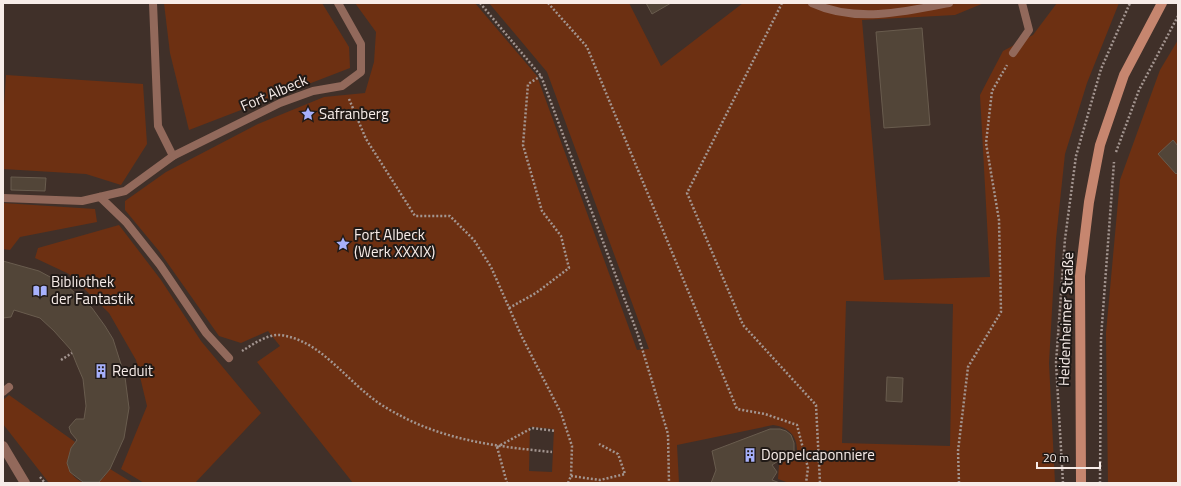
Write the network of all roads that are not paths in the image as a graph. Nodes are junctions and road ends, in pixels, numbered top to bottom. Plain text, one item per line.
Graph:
1 (153, 3) edge
2 (338, 3) edge
3 (812, 3) edge
4 (949, 3) edge
5 (1022, 3) edge
6 (1162, 3) edge
7 (1013, 53) road end
8 (173, 156) junction
9 (100, 197) junction
10 (3, 198) edge
11 (229, 358) road end
12 (3, 446) edge
13 (25, 483) edge
14 (1081, 483) edge

1 - 8 lane
2 - 8 lane, Fort Albeck
3 - 4 lane
5 - 7 lane
6 - 14 main road, Heidenheimer Straße
8 - 9 lane, Fort Albeck
9 - 10 lane, Fort Albeck
9 - 11 lane
12 - 13 street

